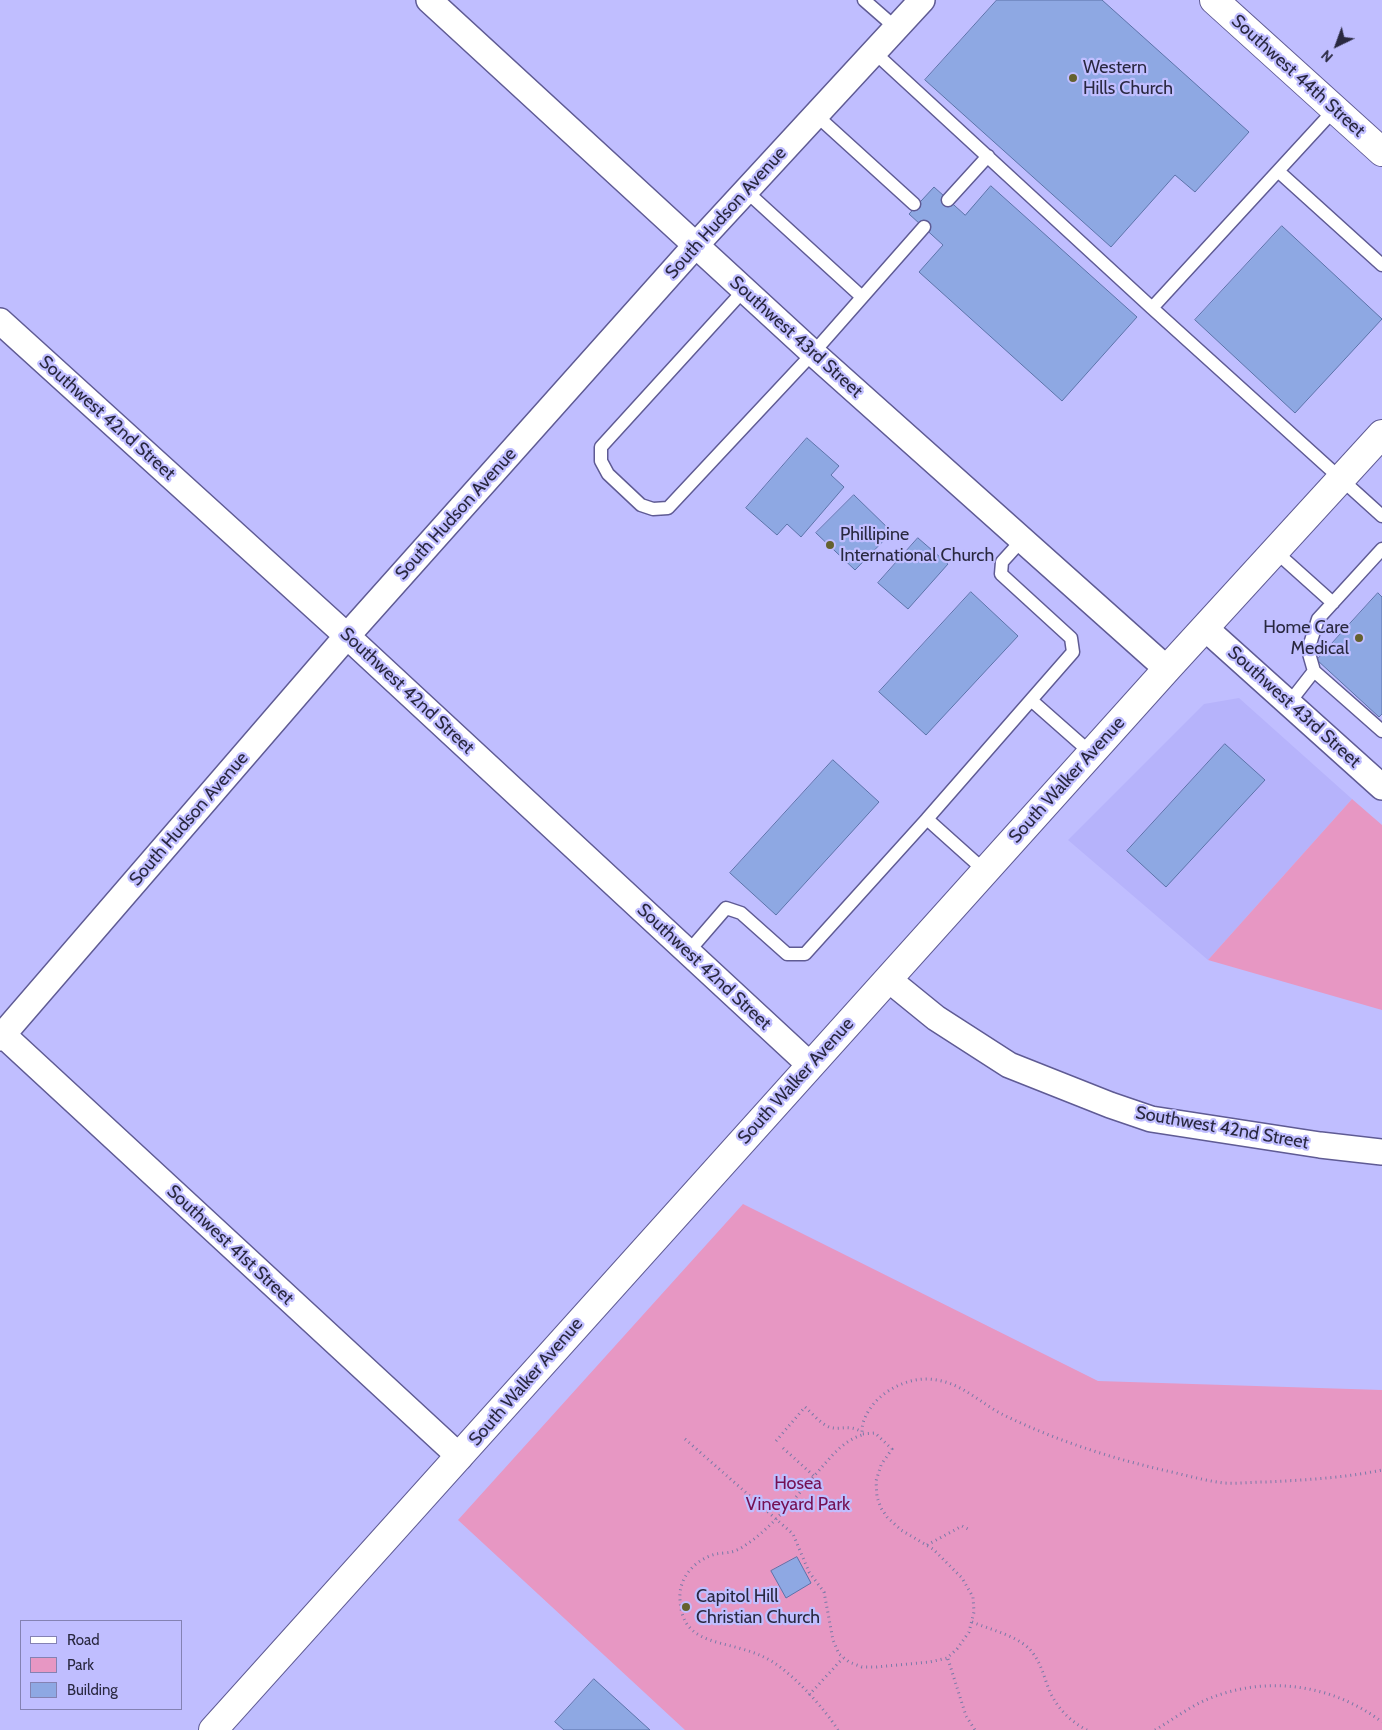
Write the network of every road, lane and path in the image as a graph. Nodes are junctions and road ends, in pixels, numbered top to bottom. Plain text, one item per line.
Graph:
1 (429, 0) edge
2 (864, 0) edge
3 (922, 0) edge
4 (1214, 0) edge
5 (896, 28) junction
6 (874, 52) junction
7 (1335, 110) junction
8 (816, 115) junction
9 (1380, 145) edge
10 (988, 156) junction
11 (1278, 171) junction
12 (746, 191) junction
13 (948, 200) dead end
14 (914, 204) dead end
15 (924, 227) dead end
16 (696, 246) junction
17 (1382, 265) edge
18 (744, 290) junction
19 (862, 298) junction
20 (1152, 308) junction
21 (0, 321) edge
22 (813, 353) junction
23 (1382, 434) edge
24 (1340, 480) junction
25 (1382, 516) edge
26 (1022, 540) junction
27 (1382, 549) edge
28 (1275, 551) junction
29 (1333, 603) junction
30 (1205, 628) junction
31 (347, 636) junction
32 (1167, 669) junction
33 (1314, 671) junction
34 (1031, 700) junction
35 (1289, 703) junction
36 (1382, 731) edge
37 (1091, 753) junction
38 (1380, 780) edge
39 (927, 819) junction
40 (985, 871) junction
41 (688, 952) junction
42 (888, 979) junction
43 (1, 1035) edge
44 (810, 1066) junction
45 (1382, 1152) edge
46 (862, 1433) junction
47 (685, 1439) dead end
48 (776, 1441) dead end
49 (783, 1448) dead end
50 (460, 1457) junction
51 (1382, 1470) edge
52 (814, 1476) junction
53 (776, 1520) junction
54 (970, 1530) dead end
55 (926, 1545) junction
56 (972, 1622) junction
57 (844, 1658) junction
58 (948, 1658) junction
59 (809, 1696) junction
60 (1382, 1722) edge
61 (213, 1730) edge
62 (838, 1730) edge
63 (975, 1730) edge
64 (1087, 1730) edge
65 (1155, 1730) edge

1 - 16 street, Southwest 43rd Street
2 - 5 lane
3 - 5 street, South Hudson Avenue
4 - 7 main road, Southwest 44th Street
5 - 6 street, South Hudson Avenue
6 - 8 street, South Hudson Avenue
6 - 10 lane
7 - 9 main road, Southwest 44th Street
7 - 11 lane
8 - 12 street, South Hudson Avenue
8 - 14 lane
10 - 13 lane
10 - 20 lane
11 - 17 lane
11 - 20 lane
12 - 16 street, South Hudson Avenue
12 - 19 lane
15 - 19 lane
16 - 18 street, Southwest 43rd Street
16 - 31 street, South Hudson Avenue
18 - 22 street, Southwest 43rd Street
18 - 22 lane
19 - 22 lane
20 - 24 lane
21 - 31 street, Southwest 42nd Street
22 - 26 street, Southwest 43rd Street
23 - 24 main road, South Walker Avenue
24 - 25 lane
24 - 28 main road, South Walker Avenue
26 - 32 street, Southwest 43rd Street
26 - 34 lane
27 - 29 lane
28 - 29 lane
28 - 30 main road, South Walker Avenue
29 - 33 lane
30 - 32 main road, South Walker Avenue
30 - 35 street, Southwest 43rd Street
31 - 41 street, Southwest 42nd Street
31 - 43 street, South Hudson Avenue
32 - 37 main road, South Walker Avenue
33 - 35 lane
33 - 36 lane
34 - 37 lane
34 - 39 lane
35 - 38 street, Southwest 43rd Street
37 - 40 main road, South Walker Avenue
39 - 40 lane
39 - 41 lane
40 - 42 main road, South Walker Avenue
41 - 44 street, Southwest 42nd Street
42 - 44 main road, South Walker Avenue
42 - 45 street, Southwest 42nd Street
43 - 50 street, Southwest 41st Street
44 - 50 main road, South Walker Avenue
46 - 48 path
46 - 51 path
46 - 52 path
46 - 55 path
47 - 53 path
49 - 52 path
50 - 61 main road, South Walker Avenue
52 - 53 path
53 - 57 path
53 - 59 path
54 - 55 path
55 - 56 path
56 - 58 path
56 - 64 path
57 - 58 path
57 - 59 path
58 - 63 path
59 - 62 path
60 - 65 path

